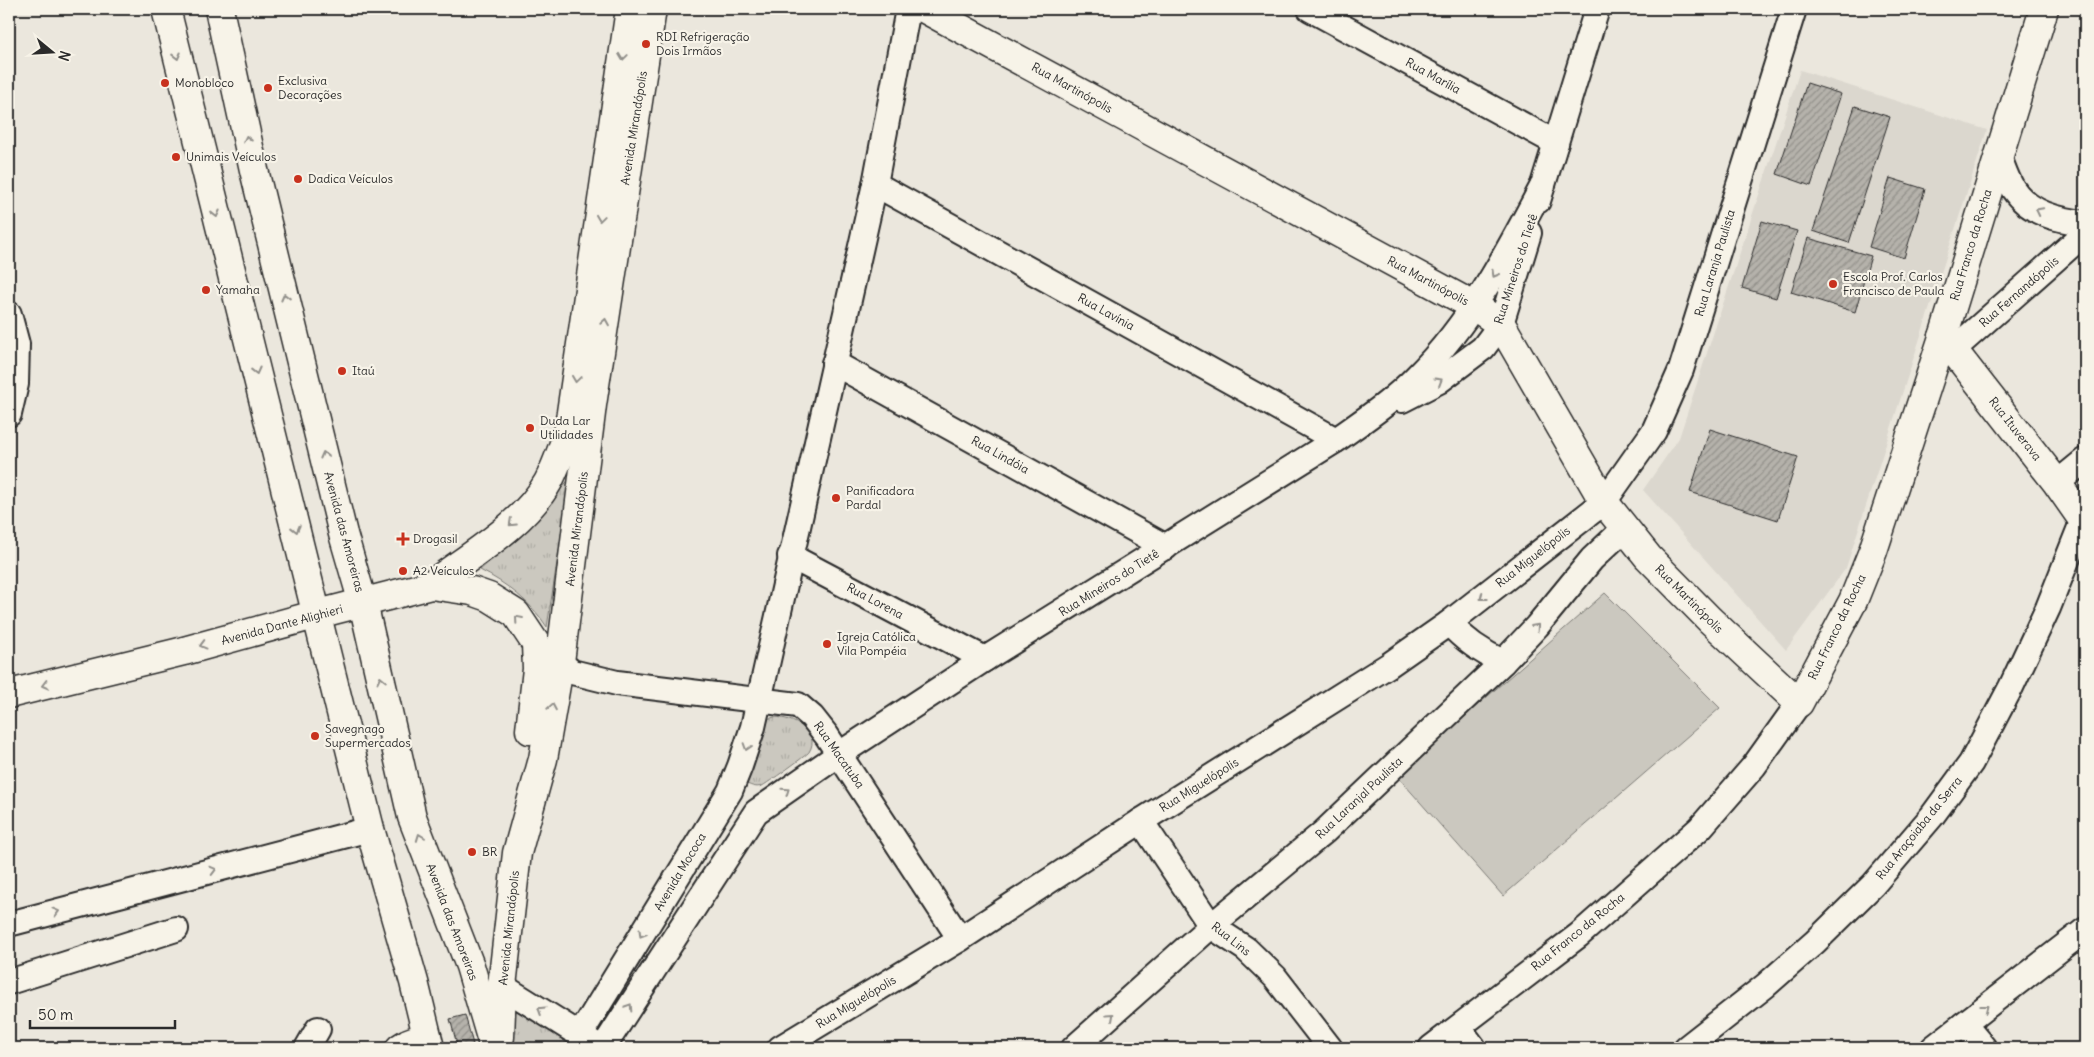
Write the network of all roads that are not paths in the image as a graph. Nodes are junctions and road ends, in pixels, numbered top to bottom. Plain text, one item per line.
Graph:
1 (166, 9) edge
2 (219, 9) edge
3 (630, 9) edge
4 (652, 9) edge
5 (908, 9) edge
6 (925, 9) edge
7 (1310, 9) edge
8 (1597, 9) edge
9 (1794, 9) edge
10 (2044, 9) edge
11 (1556, 143) junction
12 (1999, 157) junction
13 (875, 184) junction
14 (1543, 185) junction
15 (2085, 223) edge
16 (2085, 233) edge
17 (1474, 306) junction
18 (9, 314) edge
19 (1501, 324) junction
20 (1948, 344) junction
21 (834, 363) junction
22 (1379, 410) junction
23 (9, 414) edge
24 (1336, 440) junction
25 (2085, 460) edge
26 (2057, 482) junction
27 (1604, 502) junction
28 (2084, 522) edge
29 (1625, 528) junction
30 (1166, 548) junction
31 (790, 556) junction
32 (430, 585) junction
33 (363, 603) junction
34 (318, 614) junction
35 (1449, 623) junction
36 (536, 644) junction
37 (985, 659) junction
38 (560, 662) junction
39 (1503, 662) junction
40 (9, 694) edge
41 (760, 700) junction
42 (1799, 703) junction
43 (838, 755) junction
44 (730, 790) junction
45 (756, 812) junction
46 (1142, 821) junction
47 (370, 829) junction
48 (517, 853) junction
49 (9, 924) edge
50 (1212, 926) junction
51 (176, 929) dead end
52 (2085, 930) edge
53 (960, 939) junction
54 (9, 982) edge
55 (502, 986) junction
56 (1964, 1024) junction
57 (1459, 1028) junction
58 (580, 1035) junction
59 (428, 1042) edge
60 (400, 1048) edge
61 (494, 1048) edge
62 (501, 1048) edge
63 (602, 1048) edge
64 (780, 1048) edge
65 (1074, 1048) edge
66 (1330, 1048) edge
67 (1431, 1048) edge
68 (1474, 1048) edge
69 (1686, 1048) edge
70 (1933, 1048) edge
71 (1984, 1048) edge

1 -> 34 main road
33 -> 2 main road, Avenida das Amoreiras
3 -> 32 main road, Avenida Mirandópolis
38 -> 4 main road, Avenida Mirandópolis
5 - 13 street, Avenida Mococa
6 - 17 main road, Rua Martinópolis
7 - 11 street, Rua Marília
8 - 11 street, Rua Mineiros do Tietê
9 - 27 street, Rua Laranja Paulista
10 - 12 main road, Rua Franco da Rocha
11 - 14 street, Rua Mineiros do Tietê
15 -> 12 street
12 - 20 main road, Rua Franco da Rocha
13 - 21 street, Avenida Mococa
13 - 24 street, Rua Lavínia
14 -> 17 street, Rua Mineiros do Tietê
14 - 19 street, Rua Mineiros do Tietê
16 - 20 street, Rua Fernandópolis
17 - 19 main road, Rua Martinópolis
17 - 22 street, Rua Mineiros do Tietê
18 - 23 street
22 -> 19 street, Rua Mineiros do Tietê
19 - 27 main road, Rua Martinópolis
20 - 26 main road, Rua Ituverava
20 - 42 main road, Rua Franco da Rocha
21 - 30 street, Rua Lindóia
21 - 31 street, Avenida Mococa
22 - 24 street, Rua Mineiros do Tietê
24 - 30 street, Rua Mineiros do Tietê
25 - 26 street
26 - 28 main road, Rua Ituverava
27 - 29 main road, Rua Martinópolis
27 -> 35 street, Rua Miguelópolis
28 - 69 street, Rua Araçoiaba da Serra
39 -> 29 street, Rua Laranjal Paulista
29 - 42 main road, Rua Martinópolis
30 - 37 street, Rua Mineiros do Tietê
31 - 37 street, Rua Lorena
31 - 41 street, Avenida Mococa
32 - 33 main road, Avenida Dante Alighieri
36 -> 32 main road, Avenida Dante Alighieri
33 - 34 main road, Avenida Dante Alighieri
61 -> 33 main road, Avenida das Amoreiras
34 -> 40 main road, Avenida Dante Alighieri
34 - 47 main road
35 - 39 street
35 - 46 street, Rua Miguelópolis
36 - 38 street, Rua Macatuba
36 - 48 main road, Avenida Dante Alighieri
37 - 43 street, Rua Mineiros do Tietê
38 - 41 street, Rua Macatuba
48 -> 38 main road, Avenida Mirandópolis
39 - 50 street, Rua Laranjal Paulista
41 - 43 street, Rua Macatuba
41 -> 44 street, Avenida Mococa
42 - 57 street, Rua Franco da Rocha
45 -> 43 street
43 - 53 street, Rua Macatuba
44 - 45 street
44 -> 58 street, Avenida Mococa
63 -> 45 street
46 - 50 street, Rua Lins
46 - 53 street, Rua Miguelópolis
49 -> 47 street
47 - 59 main road
48 - 55 main road, Avenida Mirandópolis
65 -> 50 street, Rua Laranjal Paulista
50 - 66 street, Rua Lins
51 - 54 street
56 -> 52 street
53 - 64 street, Rua Miguelópolis
58 -> 55 street
55 - 62 main road, Avenida Mirandópolis
56 - 70 street
56 - 71 street
57 - 67 street, Rua Franco da Rocha
57 - 68 street
58 - 63 street
59 - 60 main road

